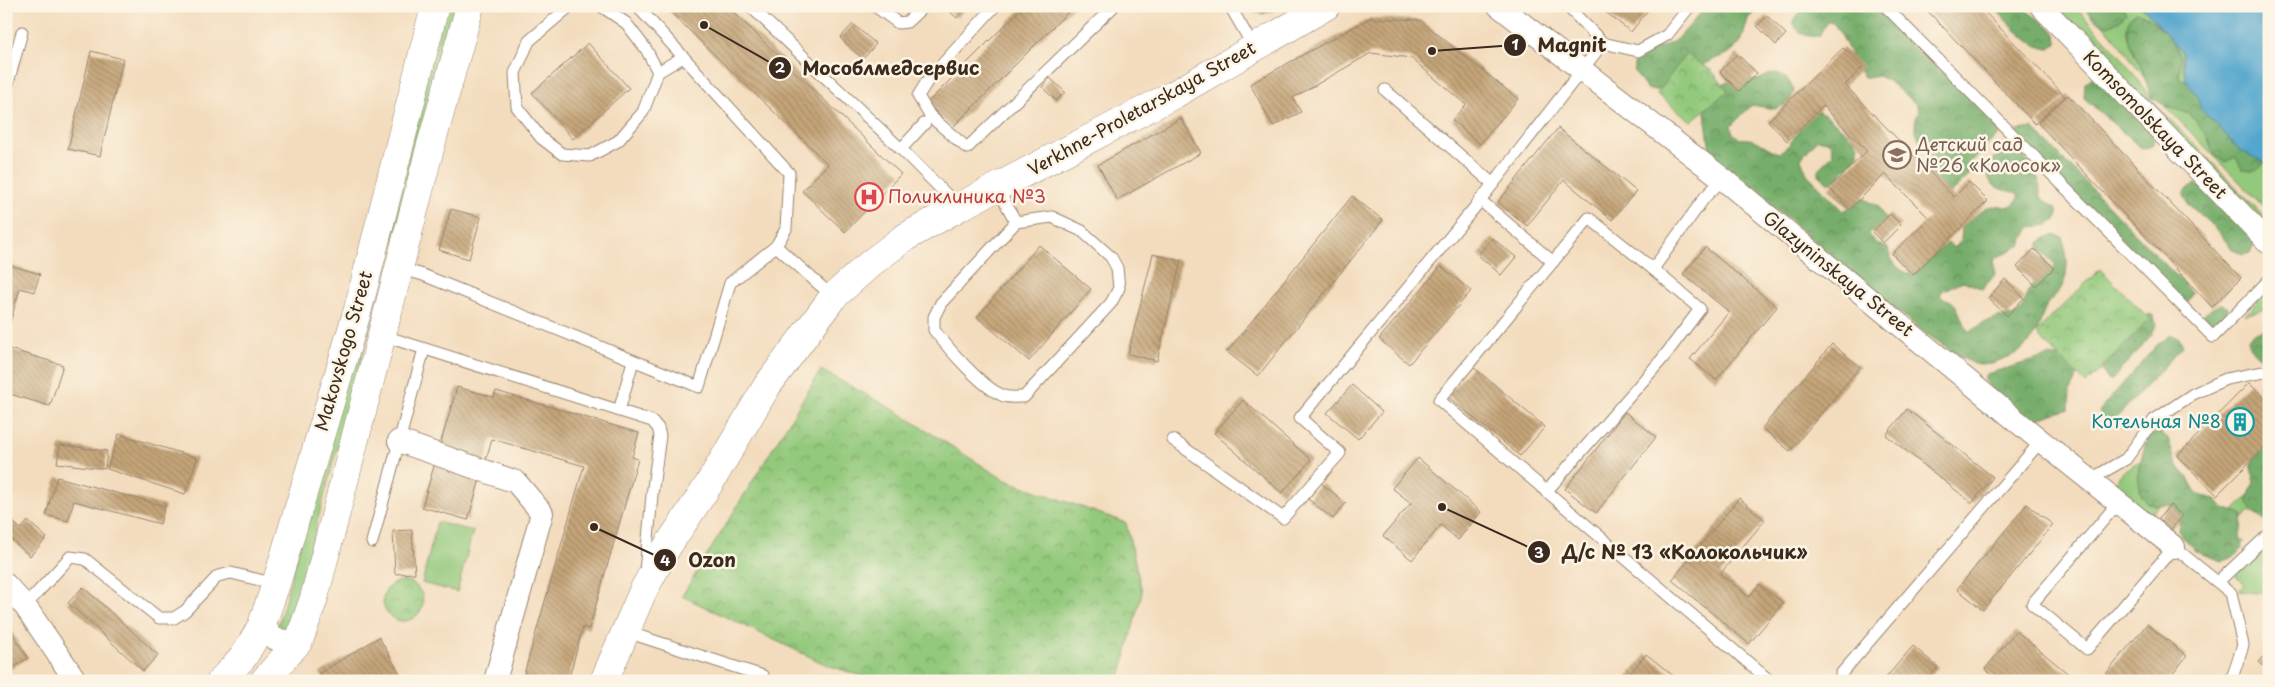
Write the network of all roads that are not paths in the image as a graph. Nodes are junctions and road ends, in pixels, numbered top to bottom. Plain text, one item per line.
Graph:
1 (435, 6) edge
2 (470, 6) edge
3 (570, 6) edge
4 (601, 6) edge
5 (637, 6) edge
6 (750, 6) edge
7 (875, 6) edge
8 (924, 6) edge
9 (995, 6) edge
10 (1114, 6) edge
11 (1230, 6) edge
12 (1326, 6) edge
13 (1498, 6) edge
14 (1567, 6) edge
15 (1690, 6) edge
16 (1885, 6) edge
17 (2041, 6) edge
18 (22, 32) dead end
19 (1603, 43) junction
20 (1254, 48) junction
21 (683, 57) junction
22 (1581, 70) junction
23 (658, 72) junction
24 (6, 90) edge
25 (1385, 90) dead end
26 (925, 122) dead end
27 (901, 149) junction
28 (1722, 179) junction
29 (1493, 184) junction
30 (997, 188) junction
31 (1480, 200) junction
32 (959, 207) junction
33 (1016, 222) junction
34 (2269, 244) edge
35 (776, 246) junction
36 (1553, 262) junction
37 (399, 268) junction
38 (1653, 269) junction
39 (2269, 280) edge
40 (833, 298) junction
41 (381, 335) junction
42 (424, 349) junction
43 (633, 361) junction
44 (2269, 371) edge
45 (619, 411) junction
46 (1173, 440) dead end
47 (2041, 441) junction
48 (399, 442) junction
49 (2091, 479) junction
50 (1546, 492) junction
51 (2118, 503) junction
52 (2269, 534) edge
53 (372, 542) dead end
54 (2174, 547) junction
55 (2218, 582) junction
56 (276, 584) junction
57 (6, 585) edge
58 (643, 591) junction
59 (25, 606) junction
60 (264, 618) junction
61 (626, 628) junction
62 (299, 641) junction
63 (1841, 674) dead end
64 (763, 676) dead end
65 (76, 681) edge
66 (220, 681) edge
67 (264, 681) edge
68 (495, 681) edge
69 (604, 681) edge
70 (1770, 681) edge
71 (2232, 681) edge

1 - 56 main road, Makovskogo Street
2 - 37 main road, Makovskogo Street
3 - 23 lane
4 - 23 lane
5 - 21 lane
6 - 27 lane
7 - 8 lane
9 - 10 lane
11 - 20 lane
12 - 20 main road, Verkhne-Proletarskaya Street
13 - 22 street, Glazyninskaya Street
14 - 19 lane
15 - 19 lane
16 - 39 lane
17 - 34 street, Komsomolskaya Street
18 - 24 lane
19 - 22 lane
20 - 30 main road, Verkhne-Proletarskaya Street
21 - 23 lane
21 - 35 lane
22 - 28 street, Glazyninskaya Street
22 - 29 lane
25 - 29 lane
26 - 27 lane
27 - 32 lane
28 - 38 lane
28 - 47 street, Glazyninskaya Street
29 - 31 lane
30 - 32 main road, Verkhne-Proletarskaya Street
30 - 33 lane
31 - 36 lane
31 - 46 lane
32 - 40 main road, Verkhne-Proletarskaya Street
33 - 33 lane
35 - 40 lane
35 - 43 lane
36 - 38 lane
36 - 50 lane
37 - 41 main road, Makovskogo Street
37 - 43 lane
38 - 50 lane
40 - 58 main road, Verkhne-Proletarskaya Street
41 - 42 lane
41 - 62 main road, Makovskogo Street
42 - 45 lane
42 - 48 lane
43 - 45 lane
44 - 49 lane
45 - 58 lane
47 - 49 street, Glazyninskaya Street
47 - 63 lane
48 - 53 lane
48 - 68 street
49 - 51 street, Glazyninskaya Street
50 - 70 lane
51 - 54 street, Glazyninskaya Street
51 - 54 lane
52 - 55 lane
54 - 55 lane
55 - 71 lane
56 - 59 lane
56 - 60 main road, Makovskogo Street
57 - 59 street
58 - 61 main road, Verkhne-Proletarskaya Street
59 - 65 street
60 - 62 street
60 - 66 main road, Makovskogo Street
61 - 64 lane
61 - 69 main road, Verkhne-Proletarskaya Street
62 - 67 main road, Makovskogo Street

